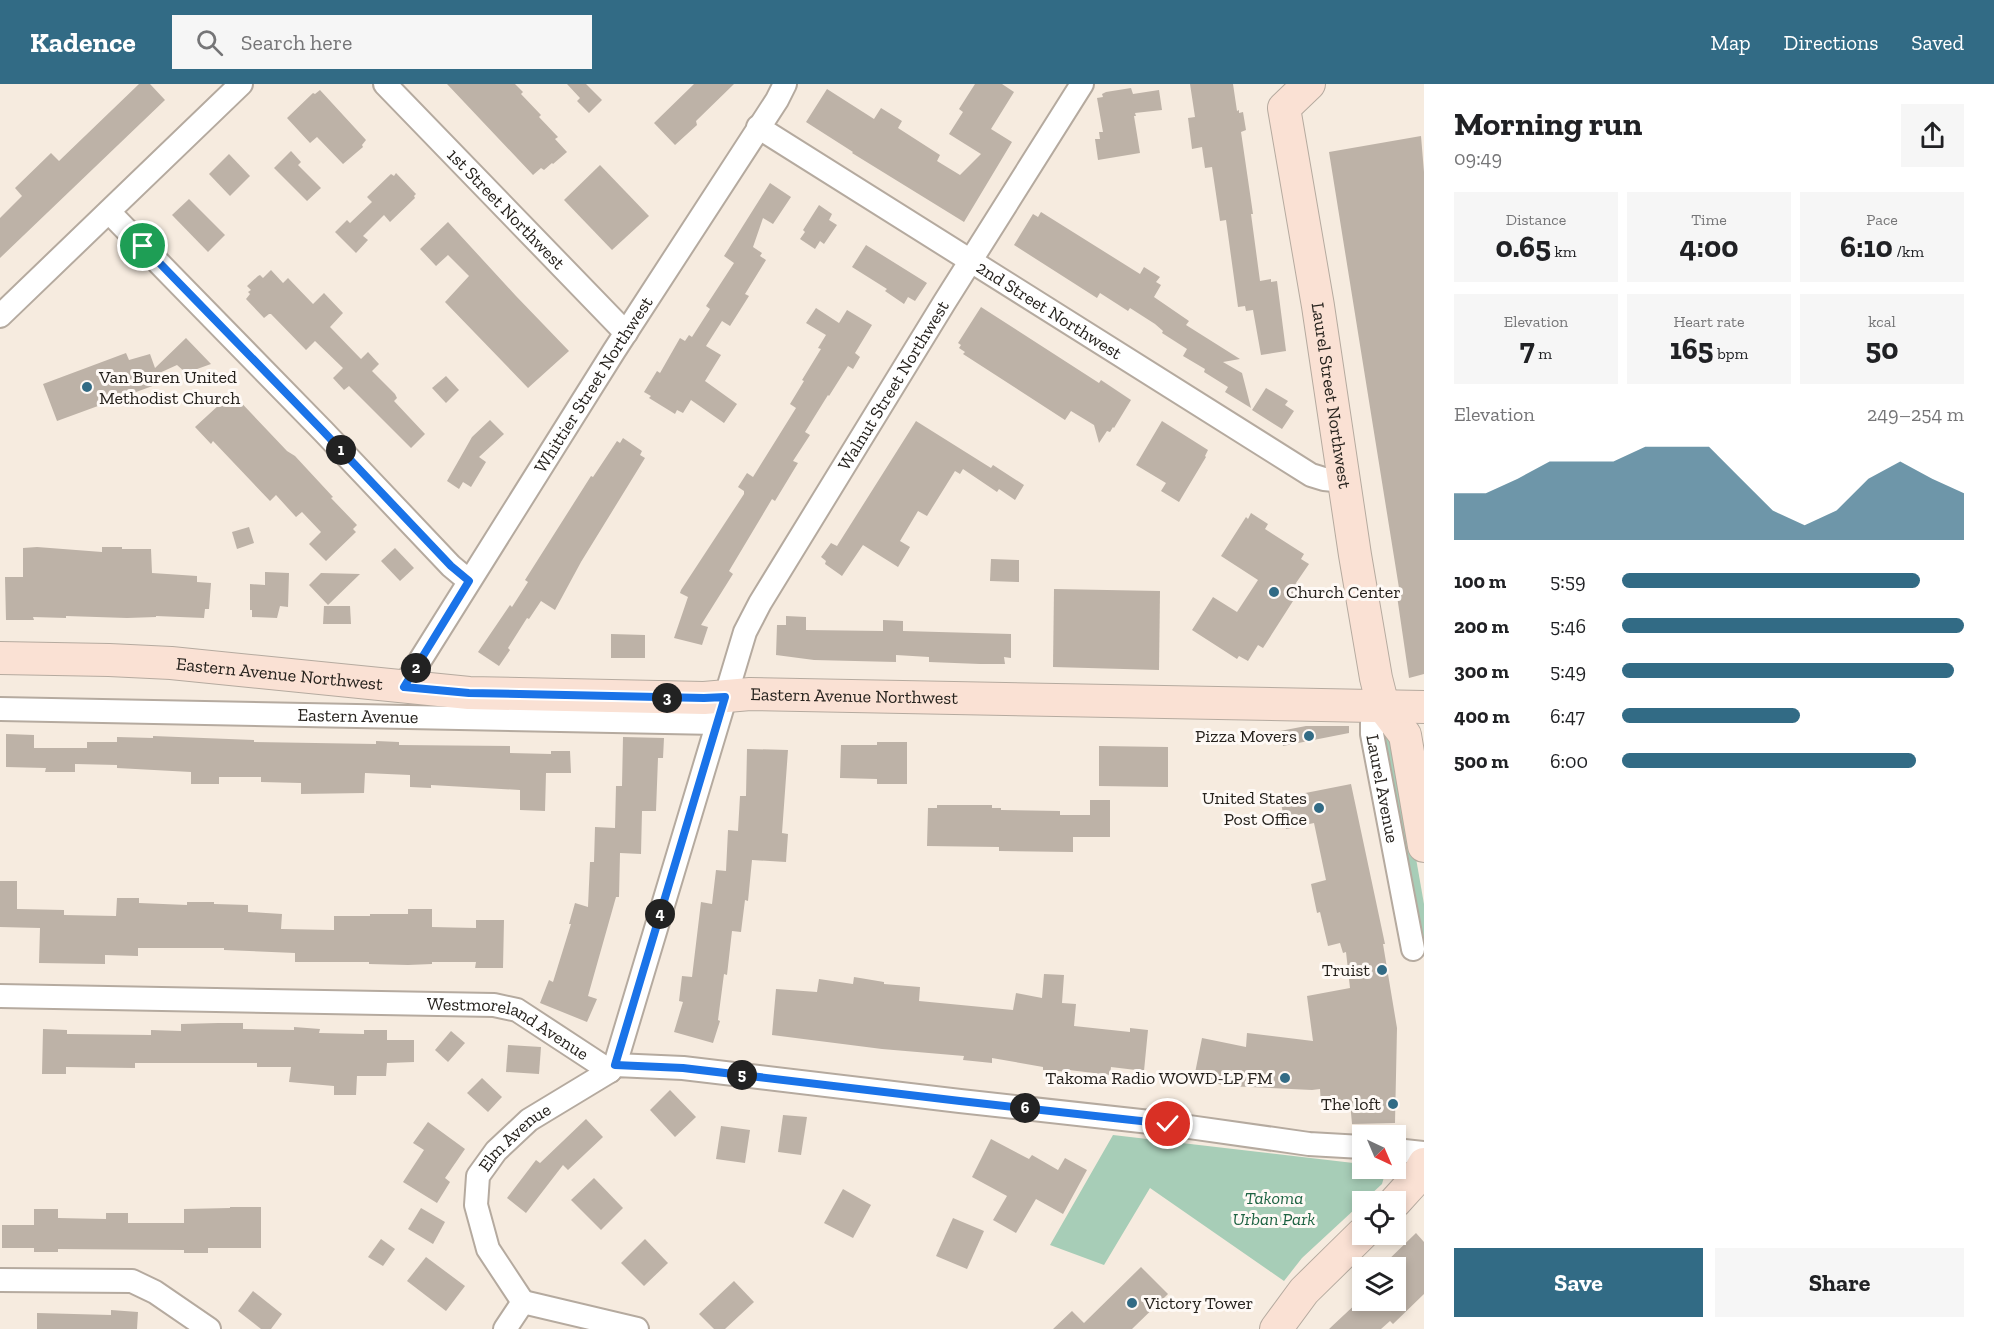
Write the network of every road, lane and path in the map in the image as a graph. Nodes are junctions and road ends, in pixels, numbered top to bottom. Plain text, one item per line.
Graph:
1 (241, 84) edge
2 (385, 84) edge
3 (785, 84) edge
4 (1082, 84) edge
5 (1309, 84) edge
6 (1282, 96) edge
7 (758, 127) junction
8 (109, 212) junction
9 (971, 262) junction
10 (0, 316) edge
11 (626, 333) junction
12 (1344, 480) junction
13 (469, 581) junction
14 (0, 658) edge
15 (404, 687) junction
16 (1383, 706) junction
17 (1424, 707) edge
18 (0, 709) edge
19 (721, 710) junction
20 (1424, 846) edge
21 (1413, 949) dead end
22 (0, 996) edge
23 (613, 1068) junction
24 (1352, 1147) edge
25 (1406, 1151) edge
26 (1424, 1153) edge
27 (1424, 1164) edge
28 (1405, 1191) edge
29 (1352, 1244) edge
30 (0, 1280) edge
31 (524, 1302) junction
32 (209, 1329) edge
33 (505, 1329) edge
34 (636, 1329) edge
35 (1276, 1329) edge

1 - 8 street
2 - 11 street, 1st Street Northwest
3 - 7 street, Whittier Street Northwest
4 - 9 street, Walnut Street Northwest
5 - 6 street
6 - 12 street, Laurel Street Northwest
7 - 9 street, 2nd Street Northwest
7 - 11 street, Whittier Street Northwest
8 - 10 street
8 - 13 street
9 - 12 street, 2nd Street Northwest
9 - 19 street, Walnut Street Northwest
11 - 13 street, Whittier Street Northwest
12 - 16 street, Laurel Street Northwest
13 - 15 street, Whittier Street Northwest
14 - 15 street, Eastern Avenue Northwest
15 - 19 street, Eastern Avenue Northwest
16 - 17 street, Eastern Avenue Northwest
16 - 19 street, Eastern Avenue Northwest
16 - 20 street, Laurel Avenue
16 - 21 street, Laurel Avenue
18 - 19 street, Eastern Avenue
19 - 23 street, Walnut Street Northwest
22 - 23 street, Westmoreland Avenue
23 - 24 street, Westmoreland Avenue
23 - 31 street, Elm Avenue
25 - 26 street
27 - 28 street
29 - 35 street
30 - 32 street
31 - 33 street
31 - 34 street

